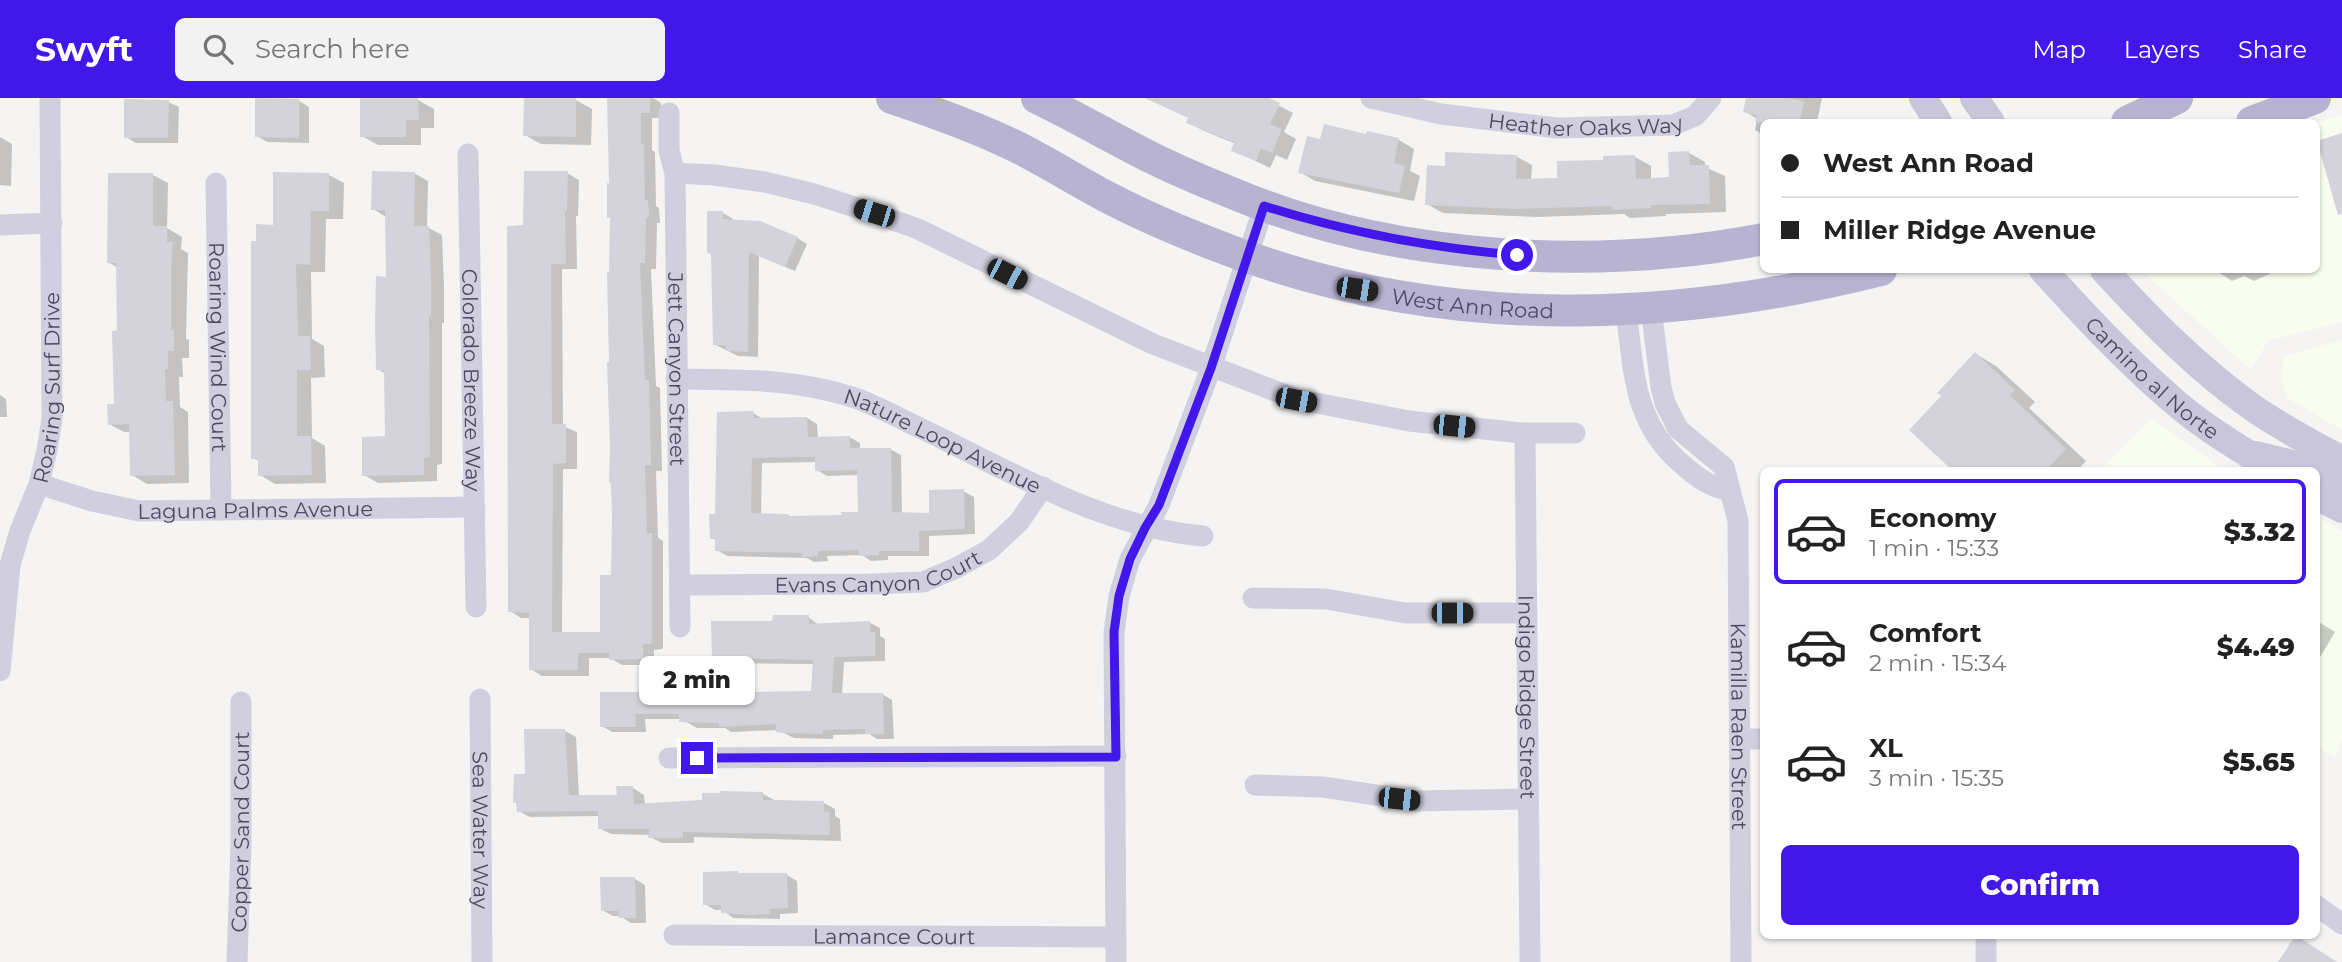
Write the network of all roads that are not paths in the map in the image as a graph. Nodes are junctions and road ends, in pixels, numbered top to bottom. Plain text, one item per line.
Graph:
1 (50, 98) edge
2 (892, 98) edge
3 (1037, 98) edge
4 (1371, 98) edge
5 (1923, 98) edge
6 (1974, 98) edge
7 (2178, 98) edge
8 (2315, 98) edge
9 (1711, 99) edge
10 (1442, 106) edge
11 (669, 113) dead end
12 (1936, 119) edge
13 (1989, 119) edge
14 (2133, 119) edge
15 (2260, 119) edge
16 (468, 153) dead end
17 (675, 173) junction
18 (216, 183) dead end
19 (1264, 206) junction
20 (52, 223) junction
21 (0, 225) edge
22 (1760, 240) edge
23 (1248, 257) junction
24 (1866, 273) edge
25 (2046, 273) edge
26 (2107, 273) edge
27 (1639, 310) junction
28 (1211, 368) junction
29 (677, 379) junction
30 (1525, 433) junction
31 (1575, 433) dead end
32 (2247, 453) junction
33 (2342, 460) edge
34 (2270, 467) edge
35 (2304, 467) edge
36 (2320, 476) edge
37 (39, 484) junction
38 (1043, 487) junction
39 (2342, 487) edge
40 (2320, 498) edge
41 (475, 507) junction
42 (2342, 509) edge
43 (221, 510) junction
44 (1145, 528) junction
45 (1203, 536) dead end
46 (680, 585) junction
47 (1253, 598) dead end
48 (476, 607) dead end
49 (1527, 613) junction
50 (680, 626) dead end
51 (0, 671) edge
52 (480, 699) dead end
53 (241, 702) dead end
54 (1740, 739) junction
55 (1760, 739) edge
56 (1116, 757) junction
57 (669, 758) dead end
58 (1255, 785) dead end
59 (1528, 799) junction
60 (2320, 908) edge
61 (2342, 924) edge
62 (674, 935) dead end
63 (1116, 937) junction
64 (1986, 939) edge
65 (237, 962) edge
66 (482, 962) edge
67 (1116, 962) edge
68 (1530, 962) edge
69 (1741, 962) edge
70 (1986, 962) edge

1 - 20 street, Roaring Surf Drive
2 - 23 main road, West Ann Road
3 - 19 main road
4 - 10 street, Heather Oaks Way
5 - 12 main road
6 - 13 main road
7 - 14 main road
8 - 15 main road
9 - 10 street, Heather Oaks Way
11 - 17 street, Jett Canyon Street
16 - 41 street, Colorado Breeze Way
17 - 28 street
17 - 29 street, Jett Canyon Street
18 - 43 street, Roaring Wind Court
19 - 22 main road
19 - 23 street
20 - 21 street
20 - 37 street, Roaring Surf Drive
23 - 27 main road, West Ann Road
23 - 28 street
24 - 27 main road, West Ann Road
25 - 32 main road, Camino al Norte
26 - 33 main road, Camino al Norte
27 - 54 street, Kamilla Raen Street
28 - 30 street
28 - 44 street
29 - 38 street, Nature Loop Avenue
29 - 46 street, Jett Canyon Street
30 - 31 street
30 - 49 street, Indigo Ridge Street
32 - 34 main road, Camino al Norte
32 - 35 main road
36 - 39 main road
37 - 43 street, Laguna Palms Avenue
37 - 51 street, Roaring Surf Drive
38 - 44 street, Nature Loop Avenue
38 - 46 street, Evans Canyon Court
40 - 42 main road
41 - 43 street, Laguna Palms Avenue
41 - 48 street, Colorado Breeze Way
44 - 45 street, Nature Loop Avenue
44 - 56 street
46 - 50 street, Jett Canyon Street
47 - 49 street
49 - 59 street, Indigo Ridge Street
52 - 66 street, Sea Water Way
53 - 65 street, Copper Sand Court
54 - 55 street
54 - 69 street, Kamilla Raen Street
56 - 57 street
56 - 63 street
58 - 59 street
59 - 68 street, Indigo Ridge Street
60 - 61 street
62 - 63 street, Lamance Court
63 - 67 street
64 - 70 street

